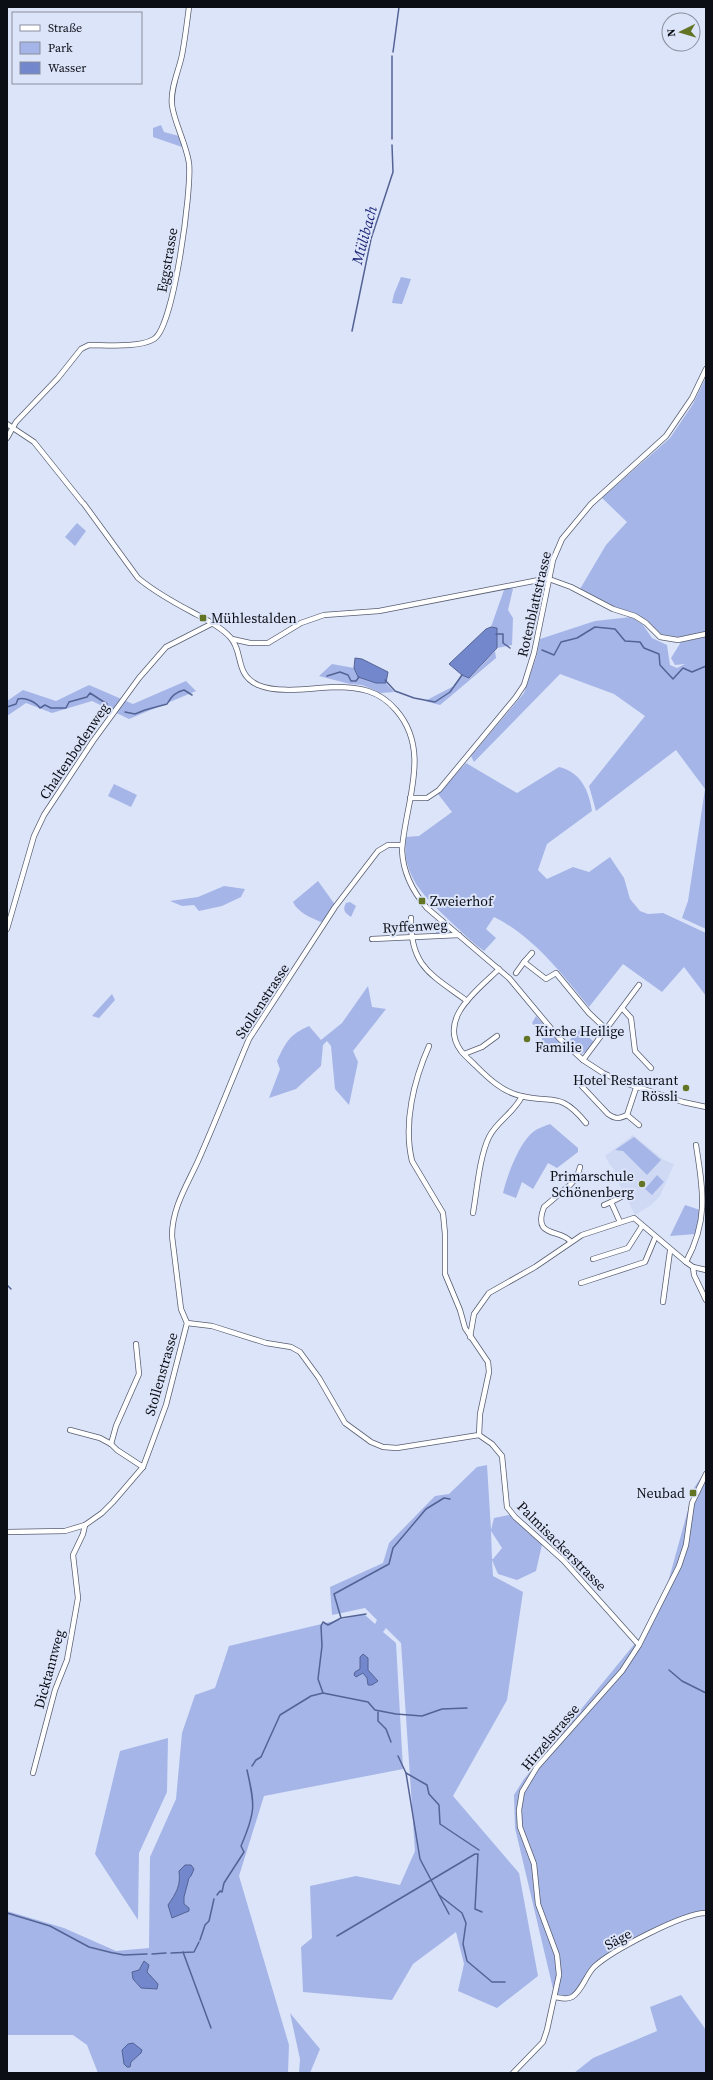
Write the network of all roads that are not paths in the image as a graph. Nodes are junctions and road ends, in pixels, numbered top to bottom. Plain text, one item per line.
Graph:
1 (189, 7) edge
2 (706, 369) edge
3 (7, 424) edge
4 (12, 427) junction
5 (7, 438) edge
6 (549, 578) junction
7 (212, 624) junction
8 (706, 634) edge
9 (232, 639) junction
10 (410, 798) junction
11 (402, 844) junction
12 (411, 918) dead end
13 (7, 929) edge
14 (459, 934) junction
15 (410, 937) junction
16 (372, 939) dead end
17 (532, 953) dead end
18 (524, 962) junction
19 (500, 969) junction
20 (516, 973) dead end
21 (639, 985) dead end
22 (467, 1001) junction
23 (622, 1008) junction
24 (606, 1029) junction
25 (498, 1036) dead end
26 (429, 1046) dead end
27 (464, 1054) junction
28 (583, 1060) junction
29 (651, 1068) dead end
30 (576, 1080) dead end
31 (636, 1088) junction
32 (522, 1096) junction
33 (706, 1107) edge
34 (627, 1115) junction
35 (586, 1123) dead end
36 (639, 1125) dead end
37 (696, 1145) dead end
38 (580, 1167) dead end
39 (621, 1197) dead end
40 (611, 1202) junction
41 (604, 1205) dead end
42 (473, 1213) dead end
43 (620, 1222) junction
44 (642, 1226) junction
45 (655, 1238) junction
46 (570, 1241) junction
47 (670, 1251) junction
48 (593, 1259) dead end
49 (686, 1262) junction
50 (693, 1267) junction
51 (706, 1270) edge
52 (581, 1283) dead end
53 (706, 1300) edge
54 (663, 1302) dead end
55 (187, 1323) junction
56 (470, 1338) junction
57 (136, 1344) dead end
58 (70, 1430) dead end
59 (479, 1435) junction
60 (111, 1444) junction
61 (143, 1467) junction
62 (706, 1474) edge
63 (84, 1525) junction
64 (7, 1532) edge
65 (639, 1645) junction
66 (32, 1773) dead end
67 (706, 1912) edge
68 (554, 1998) junction
69 (513, 2073) edge

1 - 4 street, Eggstrasse
2 - 6 street, Rotenblattstrasse
3 - 4 street
4 - 5 street, Eggstrasse
4 - 7 street
6 - 8 street
6 - 9 street
6 - 10 street, Rotenblattstrasse
7 - 9 street
7 - 13 street, Chaltenbodenweg
9 - 10 street
10 - 11 street
11 - 14 street
11 - 55 street, Stollenstrasse
12 - 15 street
14 - 15 street, Ryffenweg
14 - 19 street
15 - 16 street, Ryffenweg
15 - 22 street
17 - 18 street
18 - 20 street
18 - 24 street
19 - 22 street
19 - 28 street
21 - 23 street
22 - 27 street
23 - 24 street
23 - 29 street
24 - 28 street
25 - 27 street
26 - 56 street
27 - 32 street
28 - 31 street
30 - 34 street
31 - 33 street
31 - 34 street
32 - 35 street
32 - 42 street
34 - 36 street
37 - 49 street
38 - 46 street
39 - 40 street
40 - 41 street
40 - 43 street
43 - 44 street
43 - 46 street
44 - 45 street
44 - 48 street
45 - 47 street
45 - 52 street
46 - 56 street
47 - 49 street
47 - 54 street
49 - 50 street
50 - 51 street
50 - 53 street
55 - 59 street
55 - 61 street, Stollenstrasse
56 - 59 street
57 - 60 street
58 - 60 street
59 - 65 street, Palmisackerstrasse
60 - 61 street
61 - 63 street, Stollenstrasse
62 - 65 street, Hirzelstrasse
63 - 64 street, Stollenstrasse
63 - 66 street, Dicktannweg
65 - 68 street, Hirzelstrasse
67 - 68 street, Säge
68 - 69 street, Hirzelstrasse

